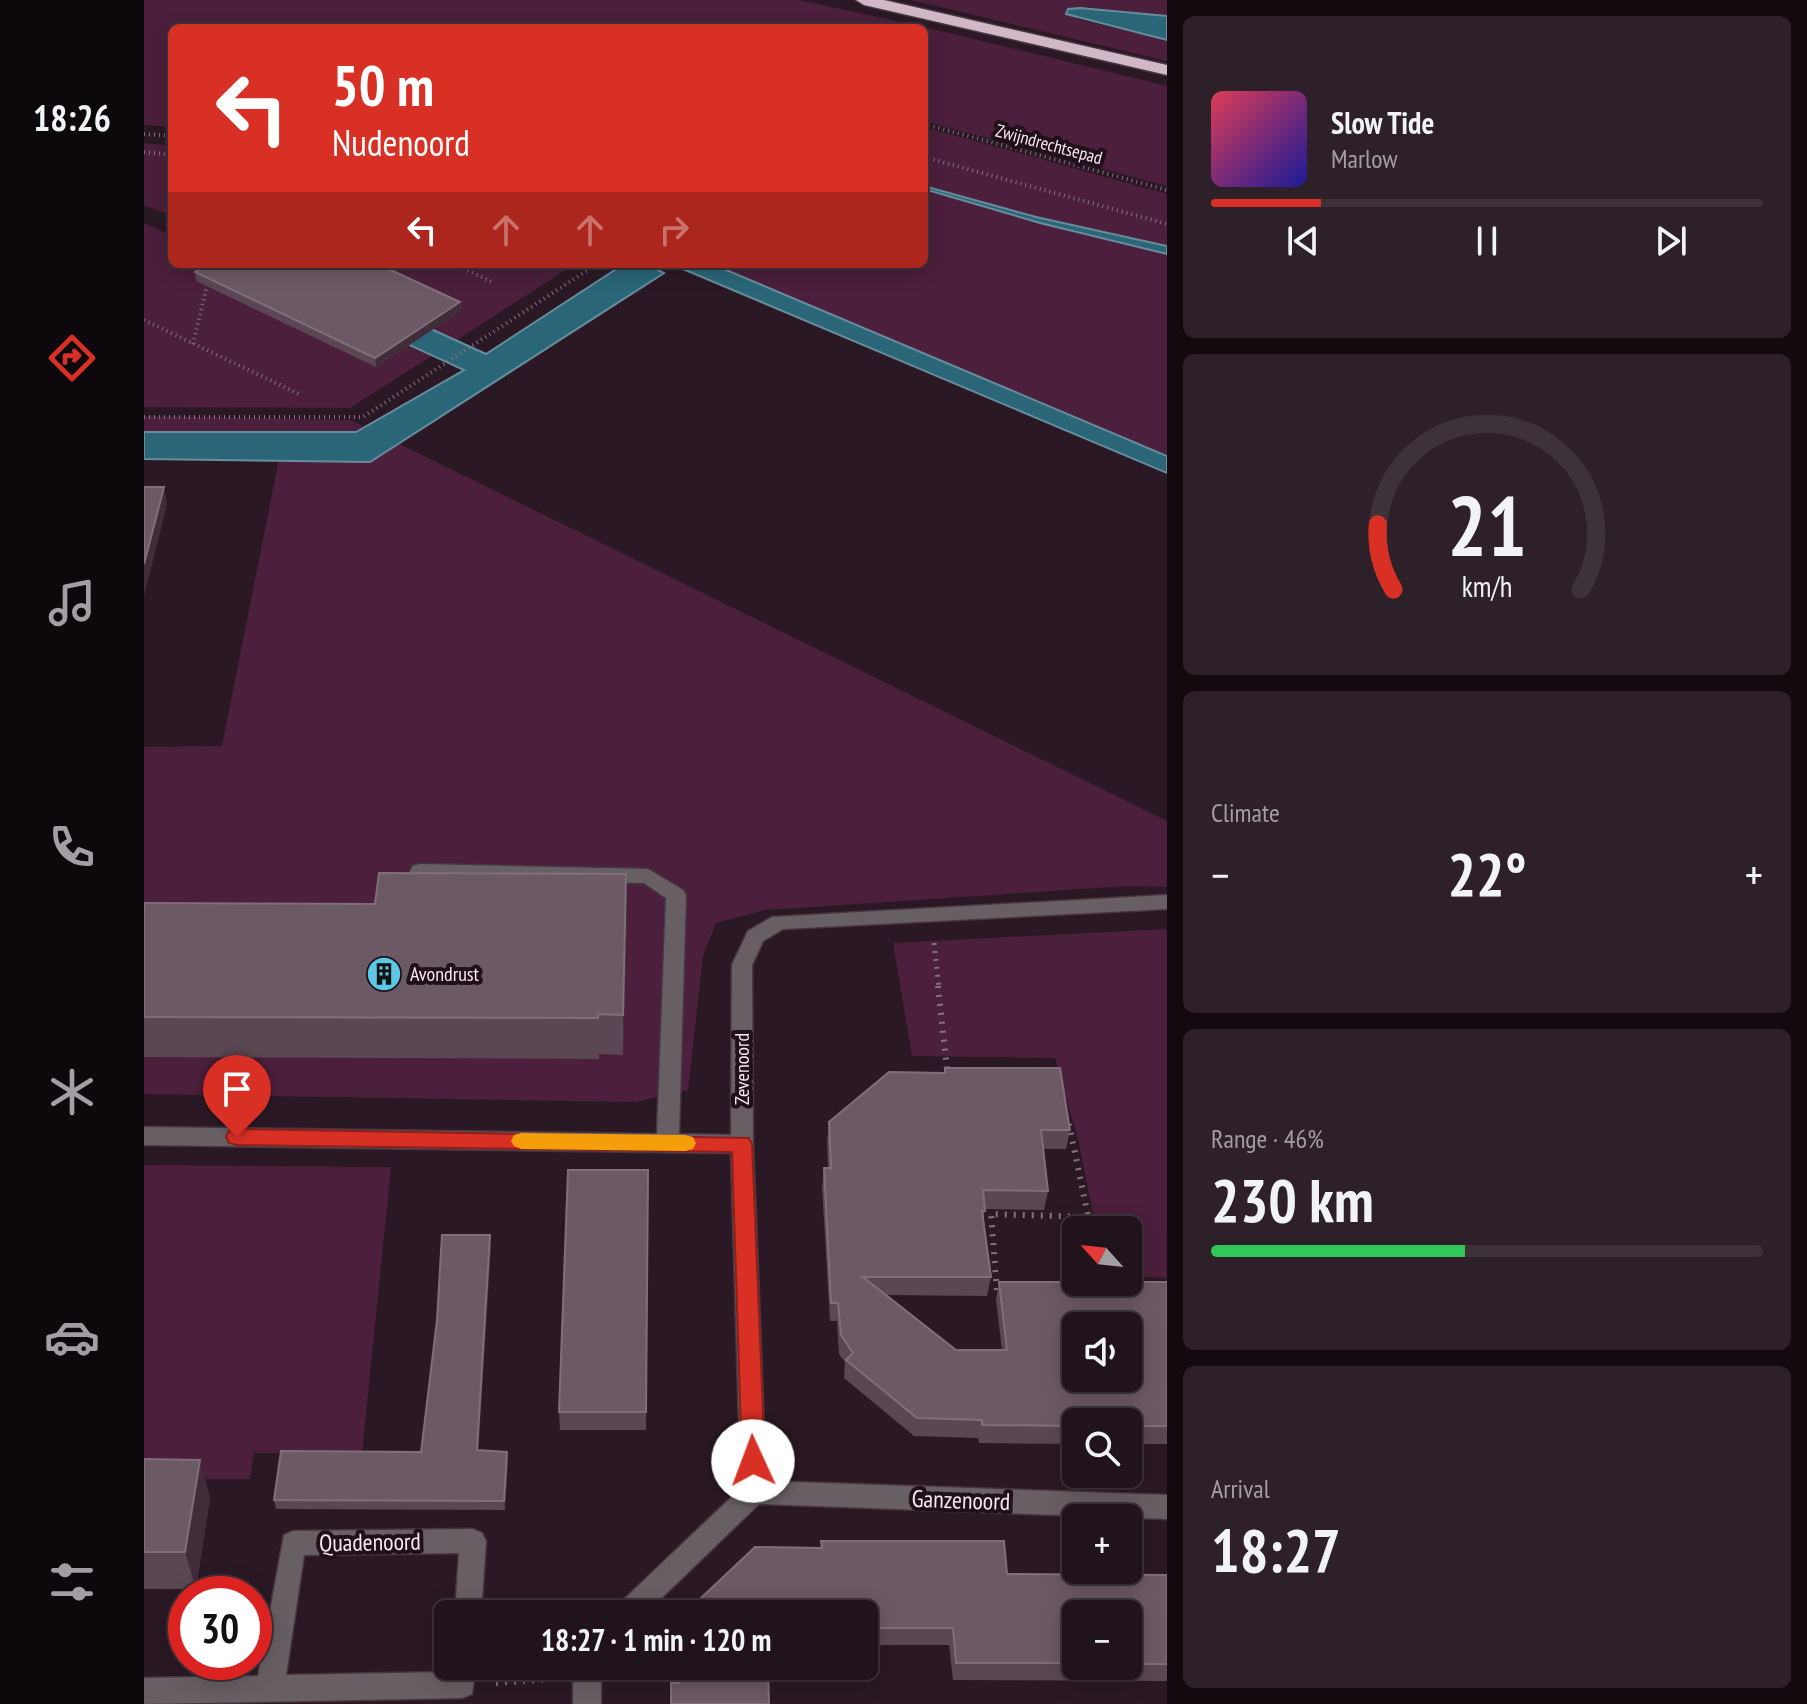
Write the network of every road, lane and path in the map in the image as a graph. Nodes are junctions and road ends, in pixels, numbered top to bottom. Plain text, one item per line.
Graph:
1 (864, 0) edge
2 (1167, 70) edge
3 (928, 125) edge
4 (144, 134) edge
5 (168, 136) edge
6 (144, 152) edge
7 (168, 155) edge
8 (928, 158) edge
9 (1167, 190) edge
10 (1167, 224) edge
11 (462, 268) edge
12 (591, 268) edge
13 (209, 277) edge
14 (492, 282) dead end
15 (144, 320) edge
16 (193, 344) junction
17 (301, 395) dead end
18 (144, 417) edge
19 (420, 871) edge
20 (1167, 902) edge
21 (931, 914) junction
22 (963, 1070) edge
23 (1067, 1114) edge
24 (144, 1136) edge
25 (668, 1142) junction
26 (742, 1144) junction
27 (1062, 1216) edge
28 (1089, 1216) edge
29 (1012, 1292) edge
30 (754, 1492) junction
31 (1167, 1507) edge
32 (469, 1600) edge
33 (642, 1600) edge
34 (434, 1678) edge
35 (588, 1680) edge
36 (270, 1688) junction
37 (144, 1691) edge
38 (587, 1704) edge

1 - 2 highway
3 - 9 path, Zwijndrechtsepad
4 - 5 path
6 - 7 path
8 - 10 path
11 - 14 path
12 - 18 path
13 - 16 path
15 - 16 path
16 - 17 path
19 - 25 street
20 - 21 street, Zevenoord
21 - 22 path
21 - 26 street, Zevenoord
23 - 28 path
24 - 25 street
25 - 26 street
26 - 30 street, Zevenoord
27 - 29 path
30 - 31 street, Ganzenoord
30 - 33 street
32 - 36 street, Quadenoord
34 - 36 street
35 - 38 street
36 - 37 street

